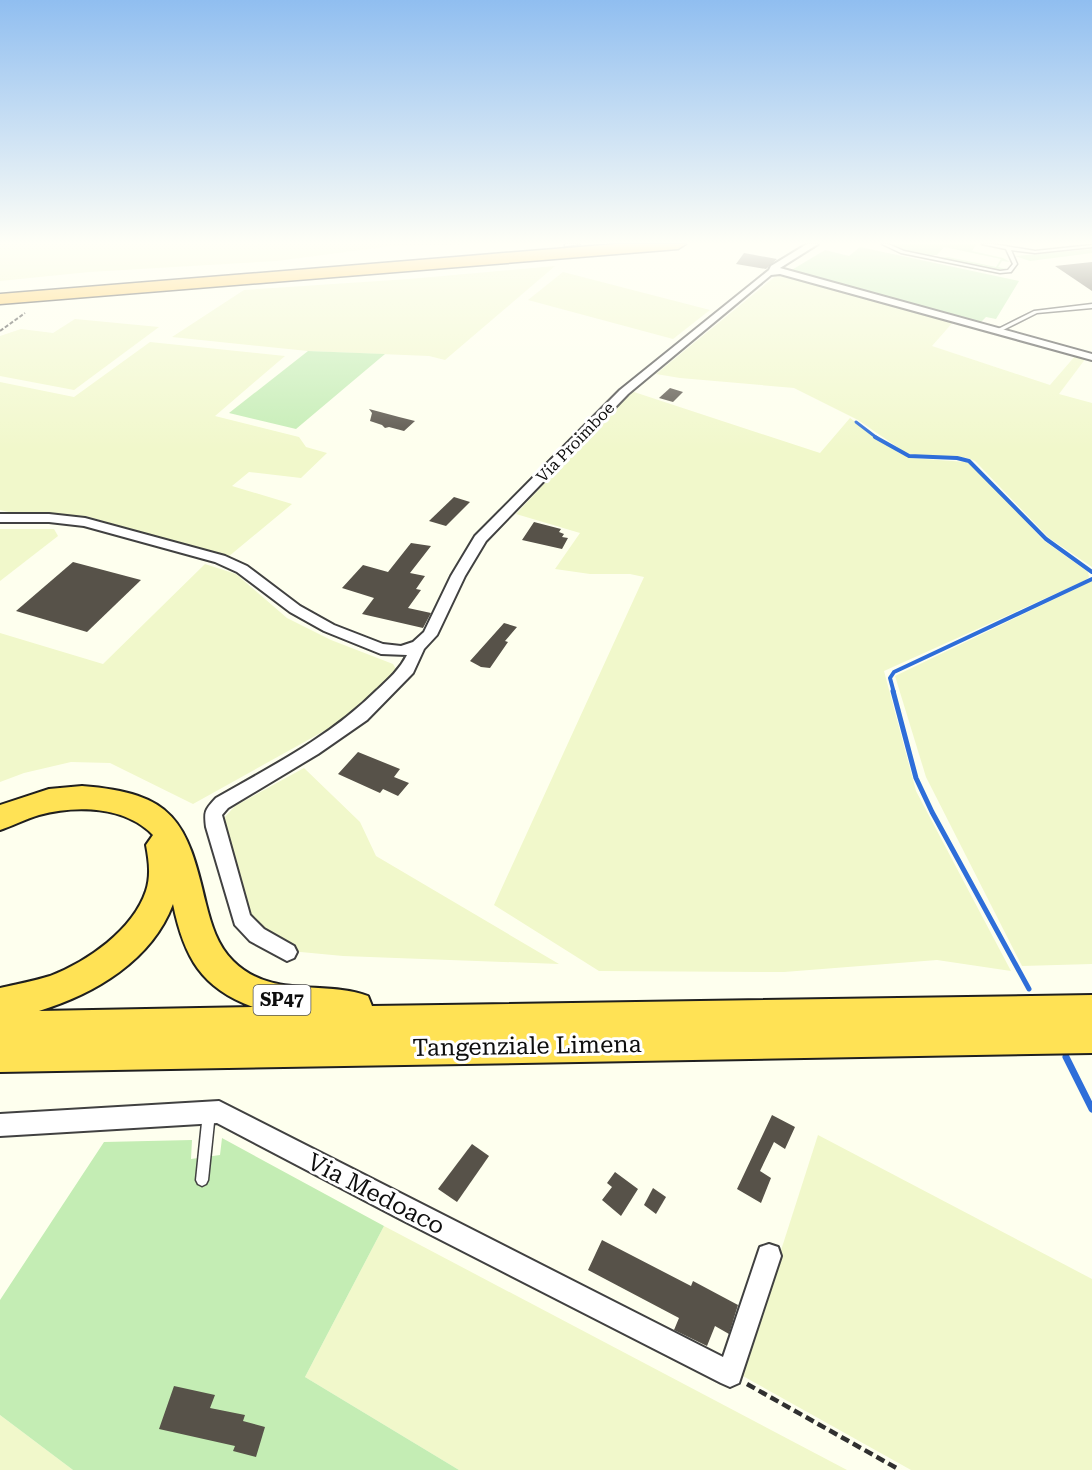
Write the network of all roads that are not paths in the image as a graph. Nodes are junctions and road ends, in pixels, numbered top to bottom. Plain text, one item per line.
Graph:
1 (720, 313) edge
2 (934, 313) edge
3 (1035, 313) edge
4 (999, 330) junction
5 (1092, 357) edge
6 (0, 518) edge
7 (418, 646) junction
8 (137, 809) junction
9 (0, 818) edge
10 (287, 952) dead end
11 (0, 1004) edge
12 (1092, 1011) edge
13 (539, 1021) junction
14 (1048, 1025) junction
15 (0, 1028) edge
16 (1092, 1036) edge
17 (290, 1051) junction
18 (0, 1056) edge
19 (0, 1074) edge
20 (209, 1113) junction
21 (0, 1125) edge
22 (202, 1180) dead end
23 (769, 1256) dead end

1 - 7 street, Via Proimboe
2 - 4 street
3 - 4 lane
4 - 5 street
6 - 7 street
7 - 10 street, Via Proimboe
8 - 9 highway, SP47
8 - 11 highway
8 - 13 highway, SP47
12 - 14 highway
13 - 14 highway, Tangenziale Limena
13 - 15 highway, Tangenziale Limena
14 - 16 highway
14 - 17 highway, Tangenziale Limena
17 - 18 highway, Tangenziale Limena
17 - 19 highway
20 - 21 street, Via Medoaco
20 - 22 lane
20 - 23 street, Via Medoaco

